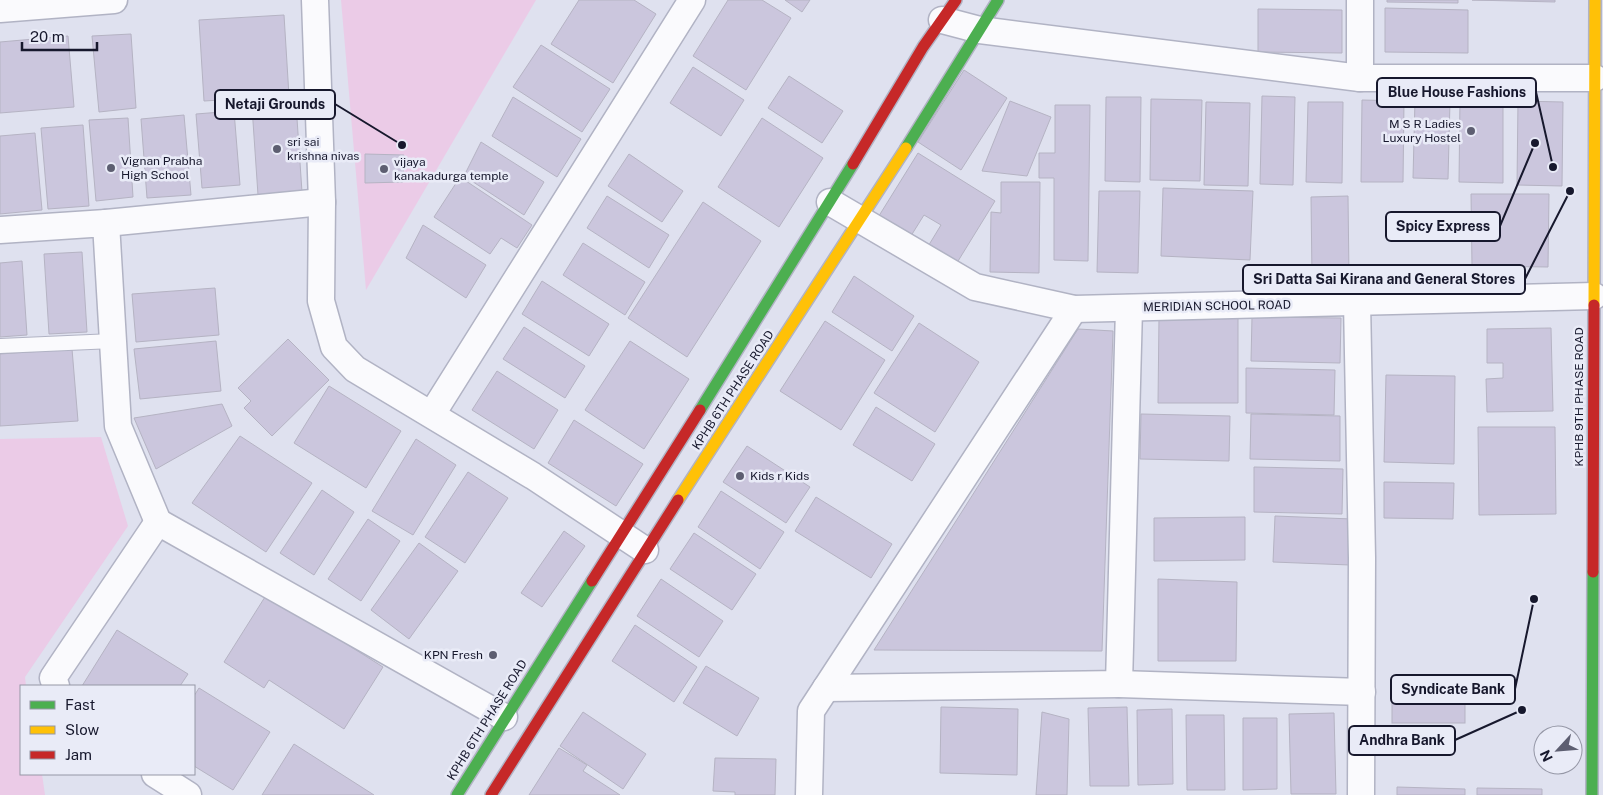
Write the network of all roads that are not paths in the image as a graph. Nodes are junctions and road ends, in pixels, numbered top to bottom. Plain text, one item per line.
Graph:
1 (114, 0) edge
2 (315, 0) edge
3 (692, 0) edge
4 (998, 0) edge
5 (1360, 0) edge
6 (1595, 0) edge
7 (82, 1) edge
8 (0, 9) edge
9 (949, 10) edge
10 (980, 30) junction
11 (1360, 78) junction
12 (1595, 78) junction
13 (322, 202) junction
14 (830, 202) junction
15 (860, 221) junction
16 (106, 223) junction
17 (0, 230) edge
18 (1594, 296) junction
19 (1357, 302) junction
20 (1129, 308) junction
21 (1074, 309) junction
22 (113, 341) junction
23 (0, 346) edge
24 (432, 414) junction
25 (158, 522) junction
26 (621, 534) junction
27 (644, 550) junction
28 (1598, 671) edge
29 (1119, 684) junction
30 (56, 685) edge
31 (826, 688) junction
32 (1362, 692) junction
33 (504, 717) junction
34 (157, 775) edge
35 (188, 795) edge
36 (457, 795) edge
37 (491, 795) edge
38 (809, 795) edge
39 (1362, 795) edge
40 (1592, 795) edge

1 - 7 street
2 - 13 street
3 - 24 street
4 - 10 street, KPHB 6TH PHASE ROAD
5 - 11 street
6 - 12 street, KPHB 9TH PHASE ROAD
7 - 8 street
9 - 10 street
9 - 14 street, KPHB 6TH PHASE ROAD
10 - 11 street
10 - 15 street, KPHB 6TH PHASE ROAD
11 - 12 street
12 - 18 street, KPHB 9TH PHASE ROAD
13 - 16 street
13 - 24 street
14 - 15 street, MERIDIAN SCHOOL ROAD
14 - 26 street, KPHB 6TH PHASE ROAD
15 - 21 street, MERIDIAN SCHOOL ROAD
15 - 27 street, KPHB 6TH PHASE ROAD
16 - 17 street
16 - 22 street
18 - 19 street, MERIDIAN SCHOOL ROAD
18 - 28 street, KPHB 9TH PHASE ROAD
19 - 20 street, MERIDIAN SCHOOL ROAD
19 - 32 street
20 - 21 street, MERIDIAN SCHOOL ROAD
20 - 29 street
21 - 31 street
22 - 23 lane
22 - 25 street
24 - 26 street
25 - 30 street
25 - 33 street
26 - 27 street
26 - 33 street, KPHB 6TH PHASE ROAD
27 - 37 street, KPHB 6TH PHASE ROAD
28 - 40 street, KPHB 9TH PHASE ROAD
29 - 31 street
29 - 32 street
31 - 38 street
32 - 39 street
33 - 36 street, KPHB 6TH PHASE ROAD
34 - 35 street

